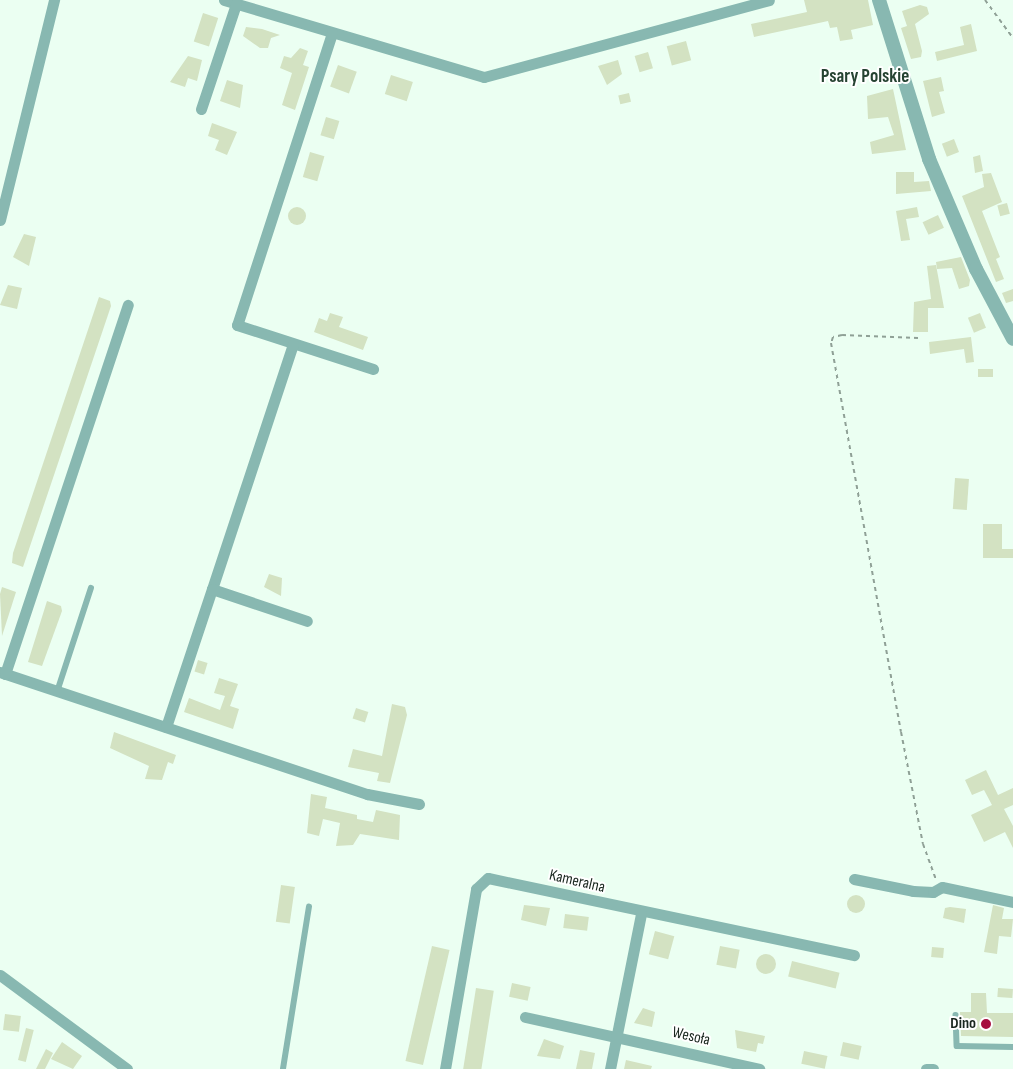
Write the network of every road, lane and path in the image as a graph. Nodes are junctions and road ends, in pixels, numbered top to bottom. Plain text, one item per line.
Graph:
1 (54, 0) edge
2 (224, 0) edge
3 (769, 0) edge
4 (879, 0) edge
5 (986, 0) edge
6 (236, 4) junction
7 (332, 33) junction
8 (1013, 38) edge
9 (202, 109) dead end
10 (0, 220) edge
11 (128, 306) dead end
12 (918, 338) dead end
13 (1013, 338) edge
14 (293, 344) junction
15 (373, 369) dead end
16 (91, 588) dead end
17 (212, 589) junction
18 (307, 622) dead end
19 (2, 673) edge
20 (57, 692) junction
21 (166, 727) junction
22 (419, 804) dead end
23 (854, 879) dead end
24 (942, 888) junction
25 (1013, 902) edge
26 (309, 907) dead end
27 (641, 914) junction
28 (854, 955) dead end
29 (0, 975) edge
30 (956, 1015) dead end
31 (525, 1017) dead end
32 (617, 1037) junction
33 (1013, 1047) edge
34 (127, 1069) edge
35 (283, 1069) edge
36 (445, 1069) edge
37 (610, 1069) edge
38 (759, 1069) edge
39 (926, 1069) edge
40 (932, 1069) edge

1 - 10 street
2 - 6 street
3 - 7 street
4 - 13 street
5 - 8 path
6 - 7 street
6 - 9 street
7 - 14 street
11 - 19 street
12 - 24 path
14 - 15 street
14 - 17 street
16 - 20 lane
17 - 18 street
17 - 21 street
19 - 20 street
20 - 21 street
21 - 22 street
23 - 24 street
24 - 25 street
26 - 35 lane
27 - 28 street, Kameralna
27 - 32 street
27 - 36 street, Kameralna
29 - 34 street
30 - 33 lane
31 - 32 street, Wesoła
32 - 37 street
32 - 38 street, Wesoła
39 - 40 street

